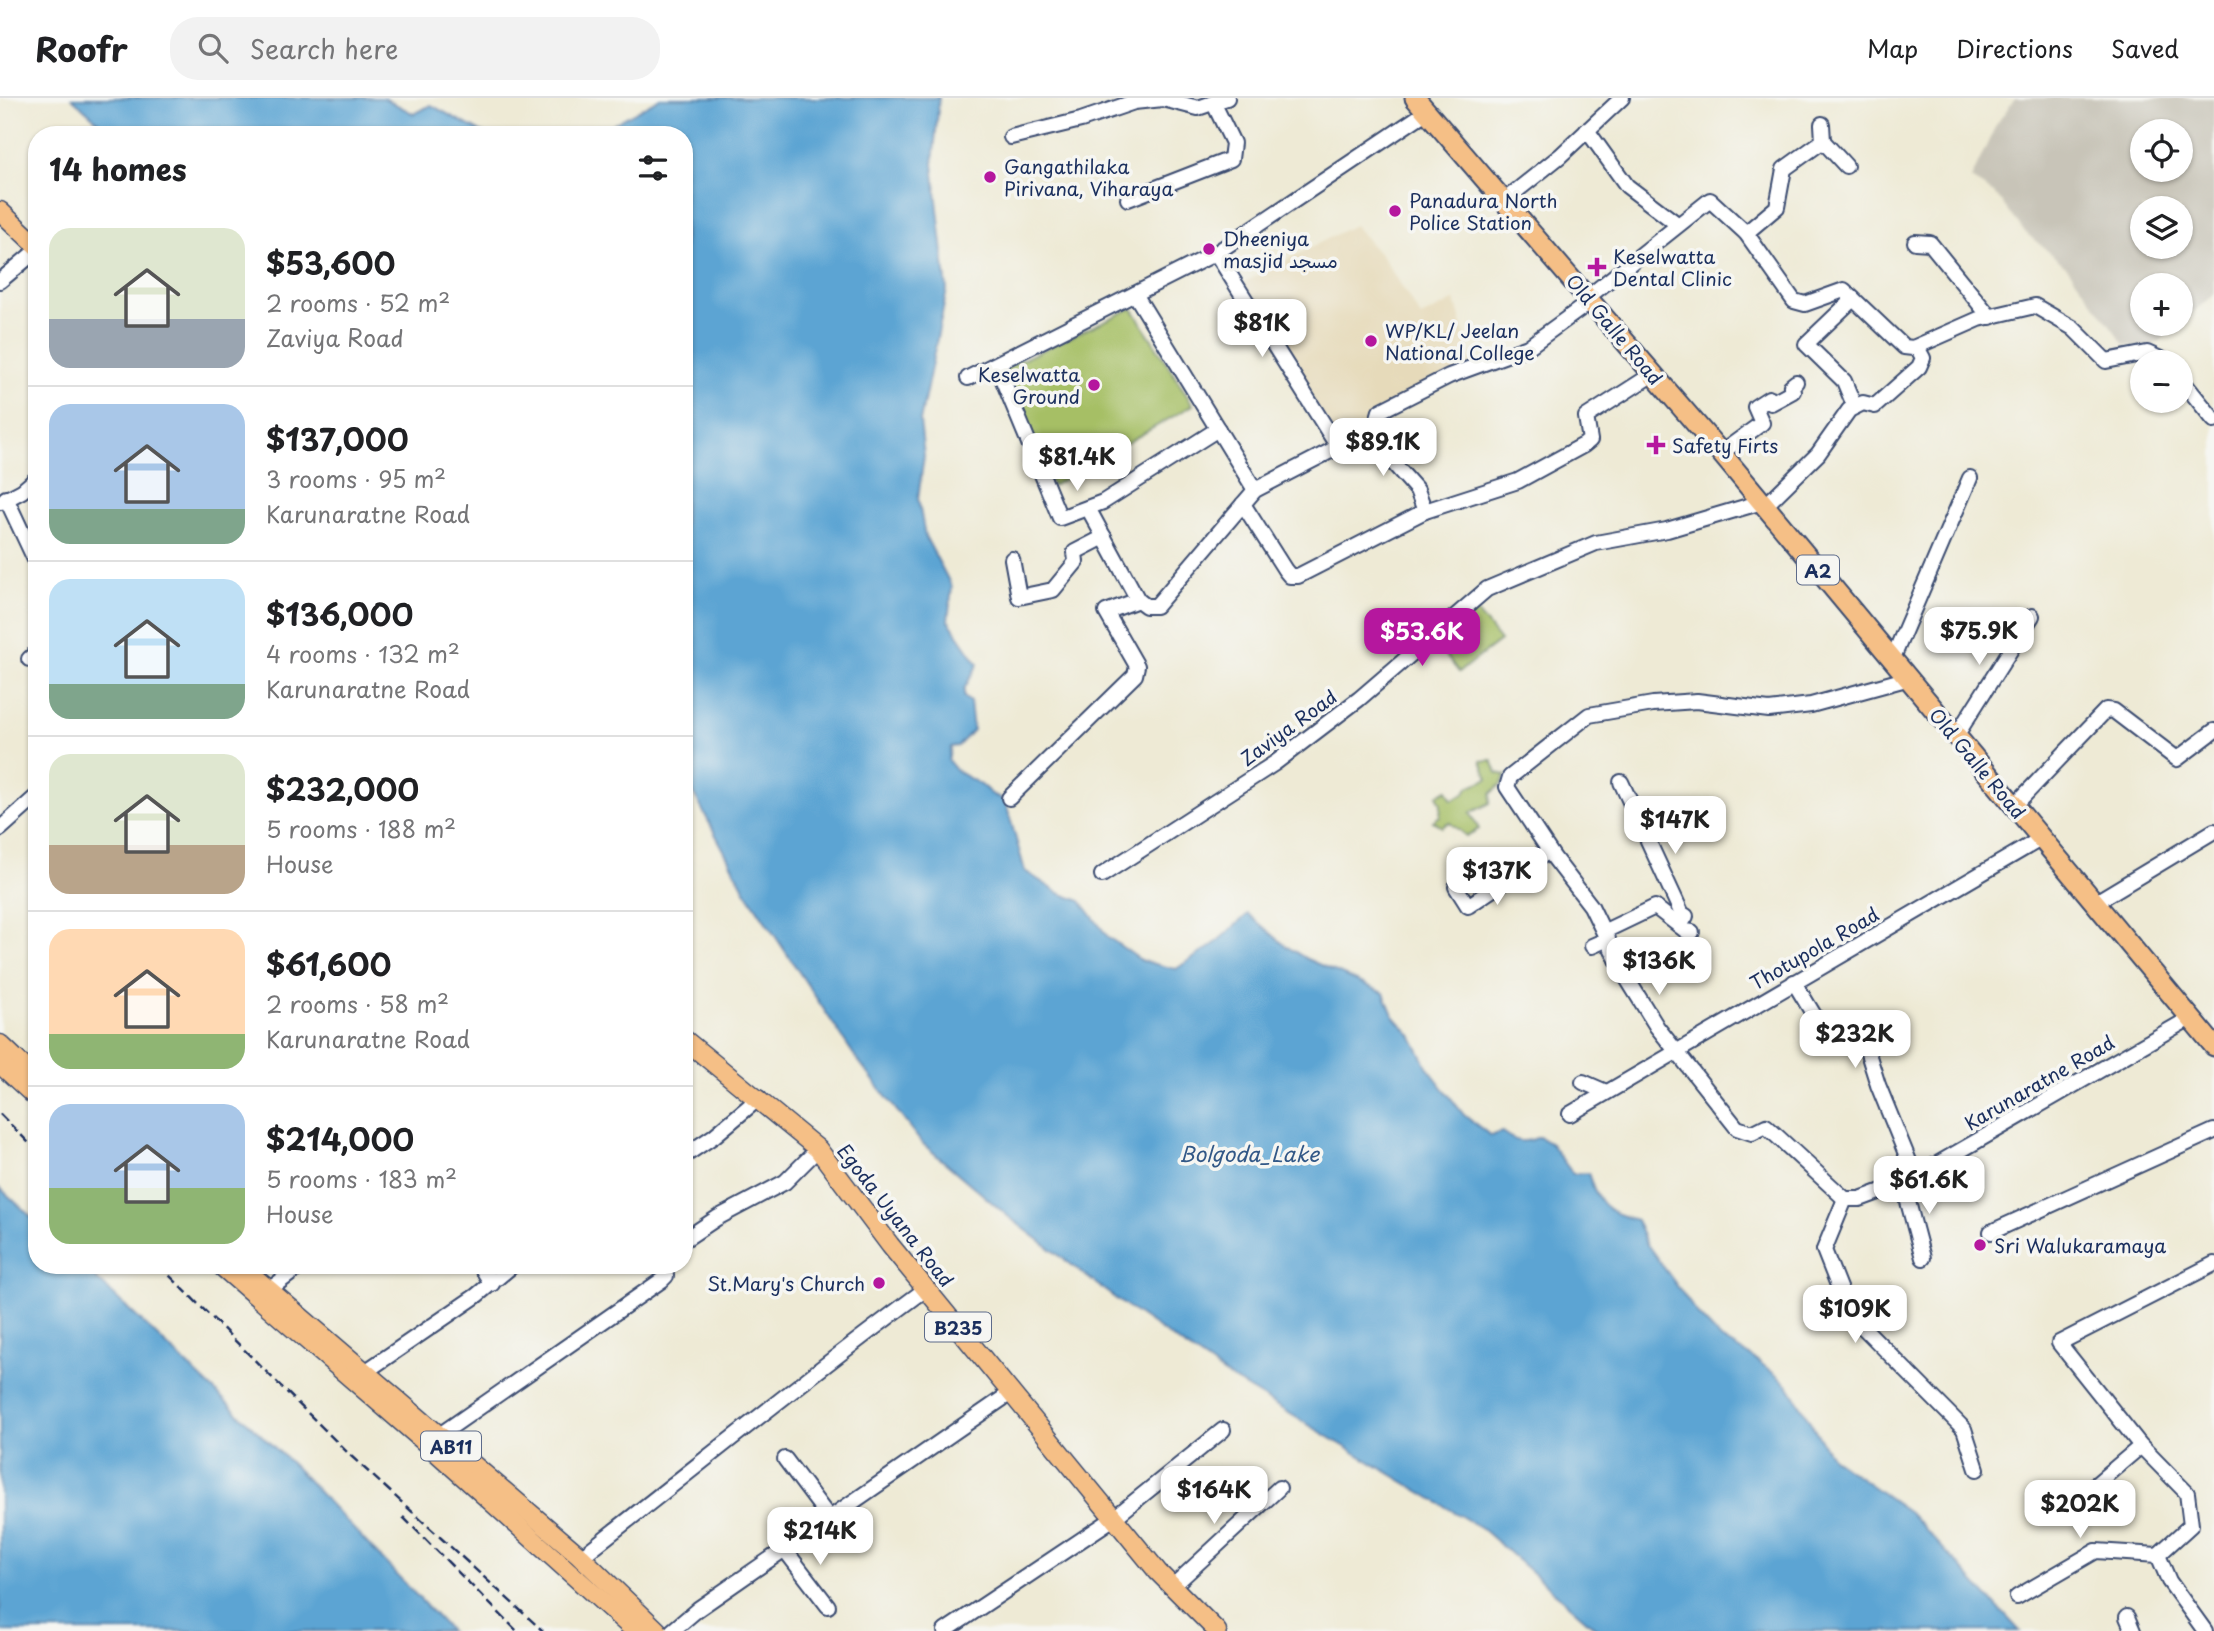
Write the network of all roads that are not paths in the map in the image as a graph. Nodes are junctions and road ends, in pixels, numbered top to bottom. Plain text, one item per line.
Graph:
1 (1221, 101) edge
2 (1616, 101) edge
3 (1420, 105) edge
4 (1822, 124) dead end
5 (1587, 130) junction
6 (1011, 136) dead end
7 (1823, 141) junction
8 (1846, 166) dead end
9 (1128, 199) dead end
10 (1505, 200) junction
11 (0, 211) edge
12 (1677, 224) junction
13 (1746, 233) junction
14 (28, 239) edge
15 (1915, 242) dead end
16 (1216, 253) junction
17 (28, 256) edge
18 (0, 281) edge
19 (1135, 294) junction
20 (1590, 299) junction
21 (1853, 299) junction
22 (1990, 317) junction
23 (1917, 346) junction
24 (2130, 356) edge
25 (997, 366) junction
26 (1653, 374) junction
27 (968, 378) dead end
28 (1796, 382) dead end
29 (2193, 394) edge
30 (1854, 405) junction
31 (2214, 419) edge
32 (1375, 428) junction
33 (1219, 429) junction
34 (1338, 447) junction
35 (1721, 453) junction
36 (1970, 478) dead end
37 (28, 486) edge
38 (1255, 490) junction
39 (3, 501) edge
40 (1243, 504) junction
41 (1763, 504) junction
42 (1088, 508) junction
43 (1424, 510) junction
44 (1104, 537) junction
45 (28, 547) edge
46 (1012, 559) dead end
47 (1138, 600) junction
48 (2032, 615) dead end
49 (1892, 660) junction
50 (1906, 679) junction
51 (2214, 731) edge
52 (1956, 736) junction
53 (1621, 782) dead end
54 (1009, 799) dead end
55 (28, 804) edge
56 (2014, 806) junction
57 (1655, 814) dead end
58 (1637, 821) junction
59 (0, 828) edge
60 (2214, 831) edge
61 (2042, 838) junction
62 (1549, 851) junction
63 (1102, 875) dead end
64 (1456, 887) dead end
65 (2096, 902) junction
66 (1606, 935) junction
67 (1592, 946) dead end
68 (1794, 982) junction
69 (2192, 1017) junction
70 (0, 1044) edge
71 (693, 1046) edge
72 (2214, 1046) edge
73 (1677, 1051) junction
74 (0, 1064) edge
75 (28, 1070) edge
76 (1583, 1082) dead end
77 (28, 1090) edge
78 (1606, 1092) junction
79 (759, 1098) junction
80 (1570, 1114) dead end
81 (2214, 1131) edge
82 (818, 1149) junction
83 (693, 1150) edge
84 (1909, 1180) junction
85 (1845, 1199) junction
86 (1991, 1232) dead end
87 (693, 1234) edge
88 (1923, 1258) dead end
89 (2214, 1264) edge
90 (231, 1274) edge
91 (251, 1274) edge
92 (290, 1274) edge
93 (486, 1274) edge
94 (503, 1274) edge
95 (666, 1274) edge
96 (492, 1284) junction
97 (270, 1289) junction
98 (926, 1289) junction
99 (365, 1372) junction
100 (1012, 1392) junction
101 (1223, 1430) dead end
102 (433, 1440) junction
103 (2141, 1446) junction
104 (786, 1459) dead end
105 (1977, 1469) dead end
106 (1279, 1488) dead end
107 (2074, 1503) dead end
108 (1114, 1518) junction
109 (830, 1519) junction
110 (785, 1550) junction
111 (579, 1555) junction
112 (2158, 1555) junction
113 (1172, 1587) junction
114 (2017, 1597) dead end
115 (828, 1606) dead end
116 (2127, 1617) dead end
117 (635, 1631) edge
118 (658, 1631) edge
119 (672, 1631) edge
120 (945, 1631) edge
121 (1217, 1631) edge
122 (2133, 1631) edge
123 (2205, 1631) edge

1 - 6 street
1 - 9 street
2 - 5 street
3 - 10 highway, Old Galle Road / A2
3 - 16 street
4 - 7 street
5 - 10 street
5 - 12 street
7 - 8 street
7 - 13 street
10 - 20 highway, Old Galle Road / A2
11 - 14 main road
12 - 13 street
12 - 20 street
13 - 21 street
15 - 22 street
16 - 19 street
16 - 34 street
17 - 18 street
19 - 25 street
19 - 33 street
20 - 26 highway, Old Galle Road / A2
20 - 32 street
21 - 23 street
21 - 30 street
22 - 23 street
22 - 24 street
23 - 30 street
25 - 27 street
25 - 42 street
26 - 35 highway, Old Galle Road / A2
26 - 43 street
28 - 35 street
29 - 31 street
30 - 41 street
32 - 34 street
32 - 43 street
33 - 38 street
33 - 42 street
34 - 38 street
35 - 41 highway, Old Galle Road / A2
36 - 49 street
37 - 39 street
38 - 40 street
39 - 45 street
40 - 43 street
40 - 47 street
41 - 49 highway, Old Galle Road / A2
41 - 63 street, Zaviya Road
42 - 44 street
44 - 46 street
44 - 47 street
47 - 54 street
48 - 52 street
49 - 50 highway, Old Galle Road / A2
50 - 52 highway, Old Galle Road / A2
50 - 62 street
51 - 56 street
52 - 56 highway, Old Galle Road / A2
53 - 58 street
55 - 59 street
56 - 61 highway, Old Galle Road / A2
57 - 58 street
58 - 66 street
60 - 65 street
61 - 65 highway, Old Galle Road / A2
61 - 68 street, Thotupola Road
62 - 64 street
62 - 66 street
65 - 69 highway, Old Galle Road / A2
66 - 67 street
66 - 73 street
68 - 73 street, Thotupola Road
68 - 84 street
69 - 72 highway, Old Galle Road / A2
69 - 84 street, Karunaratne Road
70 - 75 main road
71 - 79 main road, Egoda Uyana Road / B235
73 - 78 street, Thotupola Road
73 - 85 street
74 - 77 main road
76 - 78 street
78 - 80 street, Thotupola Road
79 - 82 main road, Egoda Uyana Road / B235
79 - 83 street
81 - 86 street
82 - 87 street
82 - 98 main road, Egoda Uyana Road / B235
84 - 85 street, Karunaratne Road
84 - 88 street
85 - 105 street
89 - 103 street
90 - 102 main road, AB11
91 - 97 main road, AB11
92 - 97 street
93 - 96 street
94 - 96 street
95 - 102 street
96 - 99 street
97 - 99 main road, AB11
98 - 100 main road, Egoda Uyana Road / B235
98 - 111 street
99 - 102 main road, AB11
100 - 108 main road, Egoda Uyana Road / B235
100 - 109 street
101 - 108 street
102 - 111 main road, AB11
102 - 117 main road, AB11
103 - 107 street
103 - 112 street
104 - 109 street
106 - 113 street
108 - 113 main road, Egoda Uyana Road / B235
108 - 120 street
109 - 110 street
110 - 115 street
110 - 119 street
111 - 118 main road, AB11
112 - 114 street
112 - 123 street
113 - 121 main road, Egoda Uyana Road / B235
116 - 122 street

